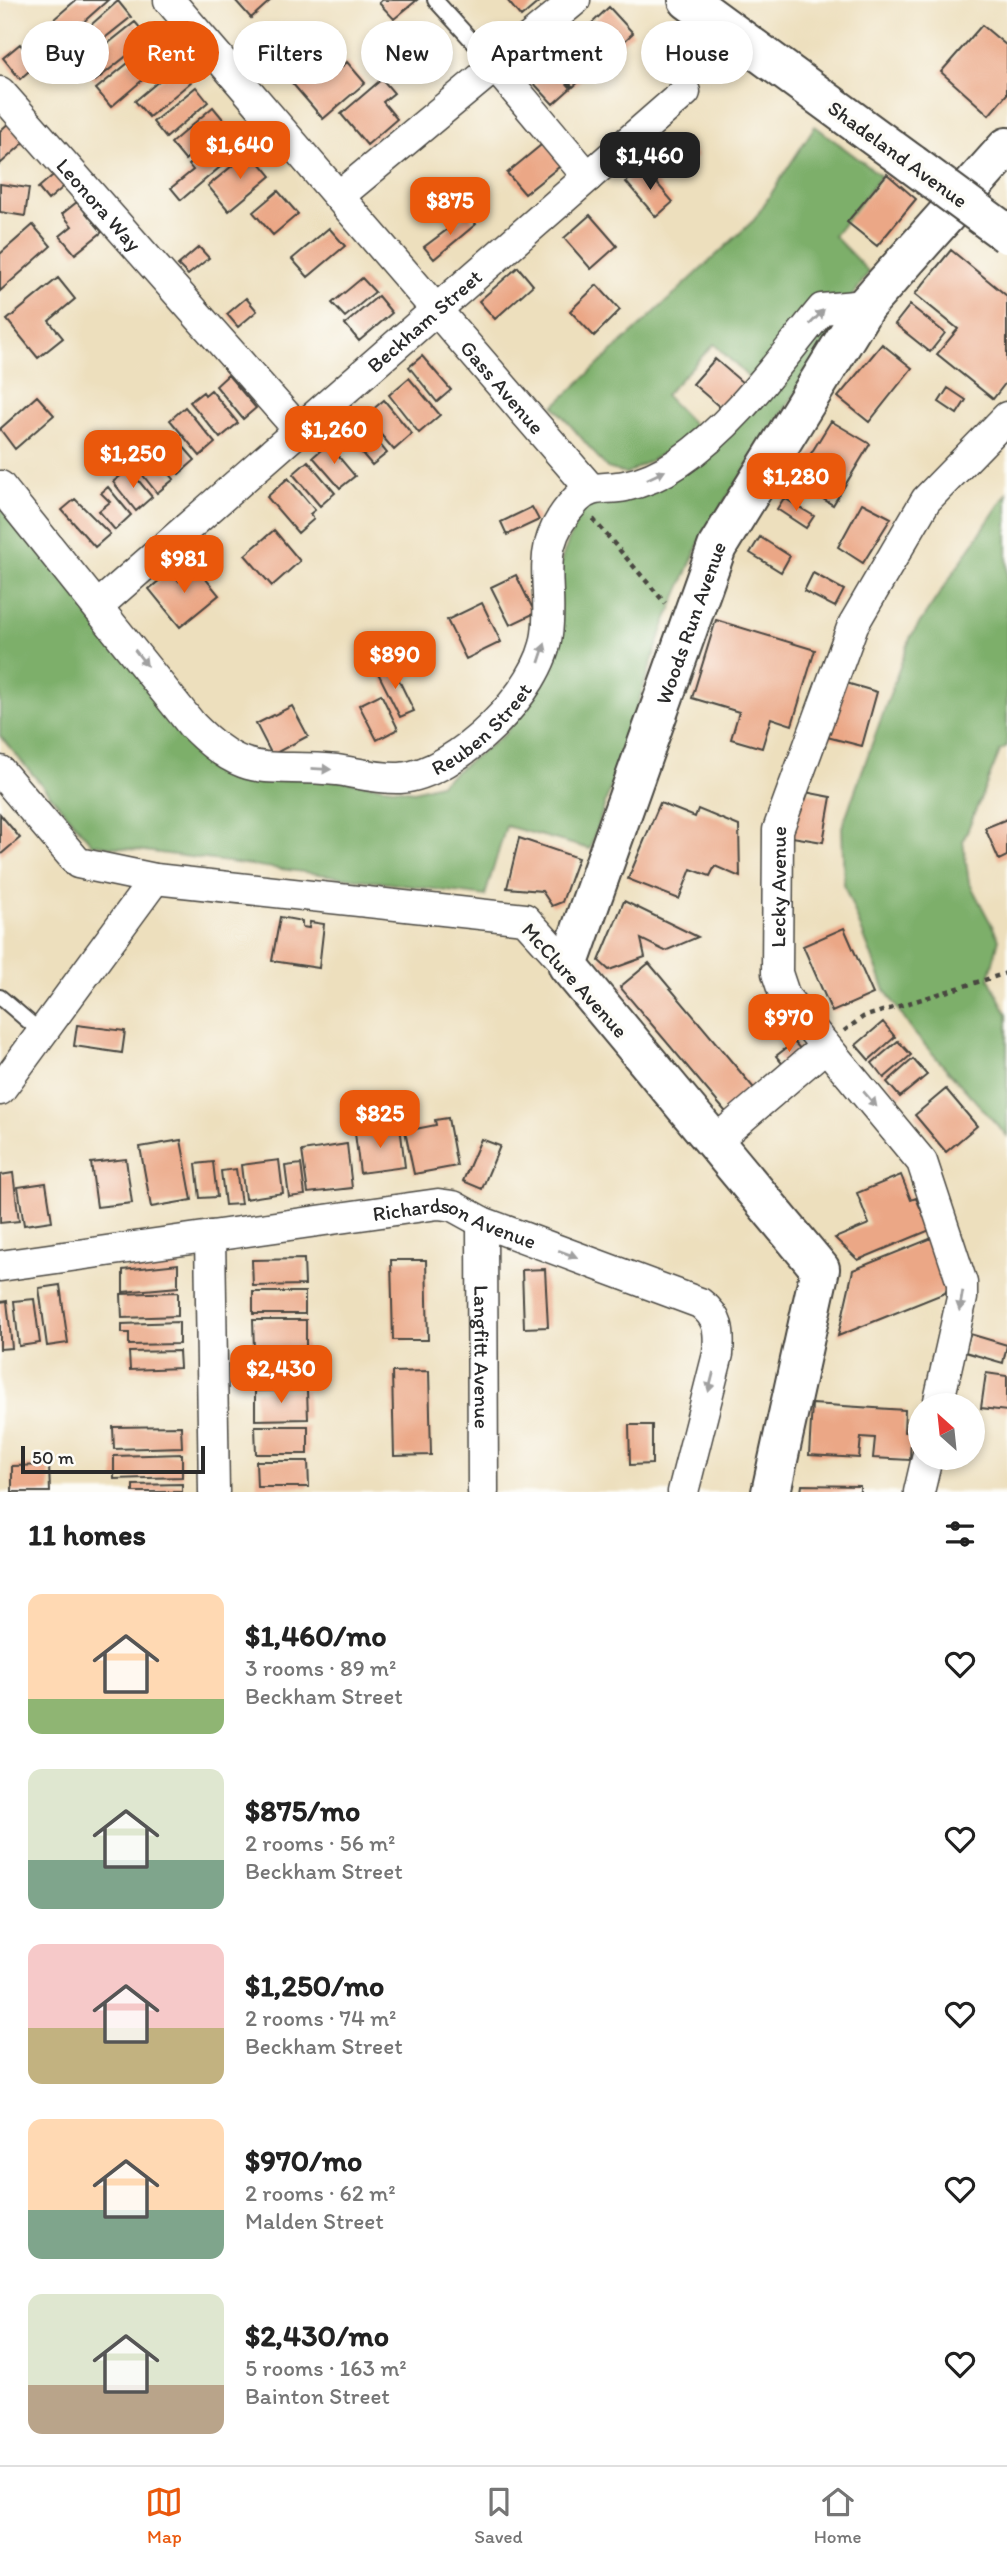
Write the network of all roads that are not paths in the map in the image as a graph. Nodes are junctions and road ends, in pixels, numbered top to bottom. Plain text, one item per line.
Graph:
1 (169, 0) edge
2 (435, 0) edge
3 (575, 0) edge
4 (700, 10) edge
5 (550, 21) edge
6 (467, 35) edge
7 (473, 84) edge
8 (510, 84) edge
9 (0, 92) edge
10 (685, 92) dead end
11 (1007, 147) edge
12 (588, 177) junction
13 (339, 196) junction
14 (1007, 234) edge
15 (866, 305) junction
16 (438, 310) junction
17 (1007, 417) edge
18 (299, 430) junction
19 (0, 486) edge
20 (583, 494) junction
21 (99, 605) junction
22 (0, 771) edge
23 (155, 879) junction
24 (568, 966) junction
25 (0, 997) edge
26 (42, 1033) junction
27 (825, 1047) junction
28 (0, 1090) edge
29 (714, 1142) junction
30 (482, 1222) junction
31 (210, 1236) junction
32 (0, 1266) edge
33 (941, 1393) edge
34 (924, 1470) edge
35 (214, 1492) edge
36 (483, 1492) edge
37 (683, 1492) edge
38 (771, 1492) edge
39 (919, 1492) edge

1 - 13 street, Gass Avenue
2 - 6 lane
3 - 5 street
4 - 14 street, Shadeland Avenue, bridge
7 - 13 street
8 - 12 street
9 - 18 street, Leonora Way
10 - 12 street, Beckham Street
11 - 15 street, Woods Run Avenue
12 - 16 street, Beckham Street
13 - 16 street, Gass Avenue
20 -> 15 street
15 - 24 street, Woods Run Avenue
16 - 18 street, Beckham Street
16 - 20 street, Gass Avenue
17 - 27 street, Lecky Avenue
18 - 21 street, Beckham Street
19 - 21 street, Reuben Street
21 -> 20 street, Reuben Street
22 - 23 street, McClure Avenue
23 - 24 street, McClure Avenue
23 - 26 street
24 - 29 street, McClure Avenue
25 - 26 lane
26 - 28 street
27 - 29 street
27 -> 33 street, Lecky Avenue
29 - 38 street, McClure Avenue
30 - 31 street, Richardson Avenue
30 - 36 street, Langfitt Avenue
30 -> 37 street, Richardson Avenue
31 - 32 street, Richardson Avenue
31 - 35 street
34 - 39 street

